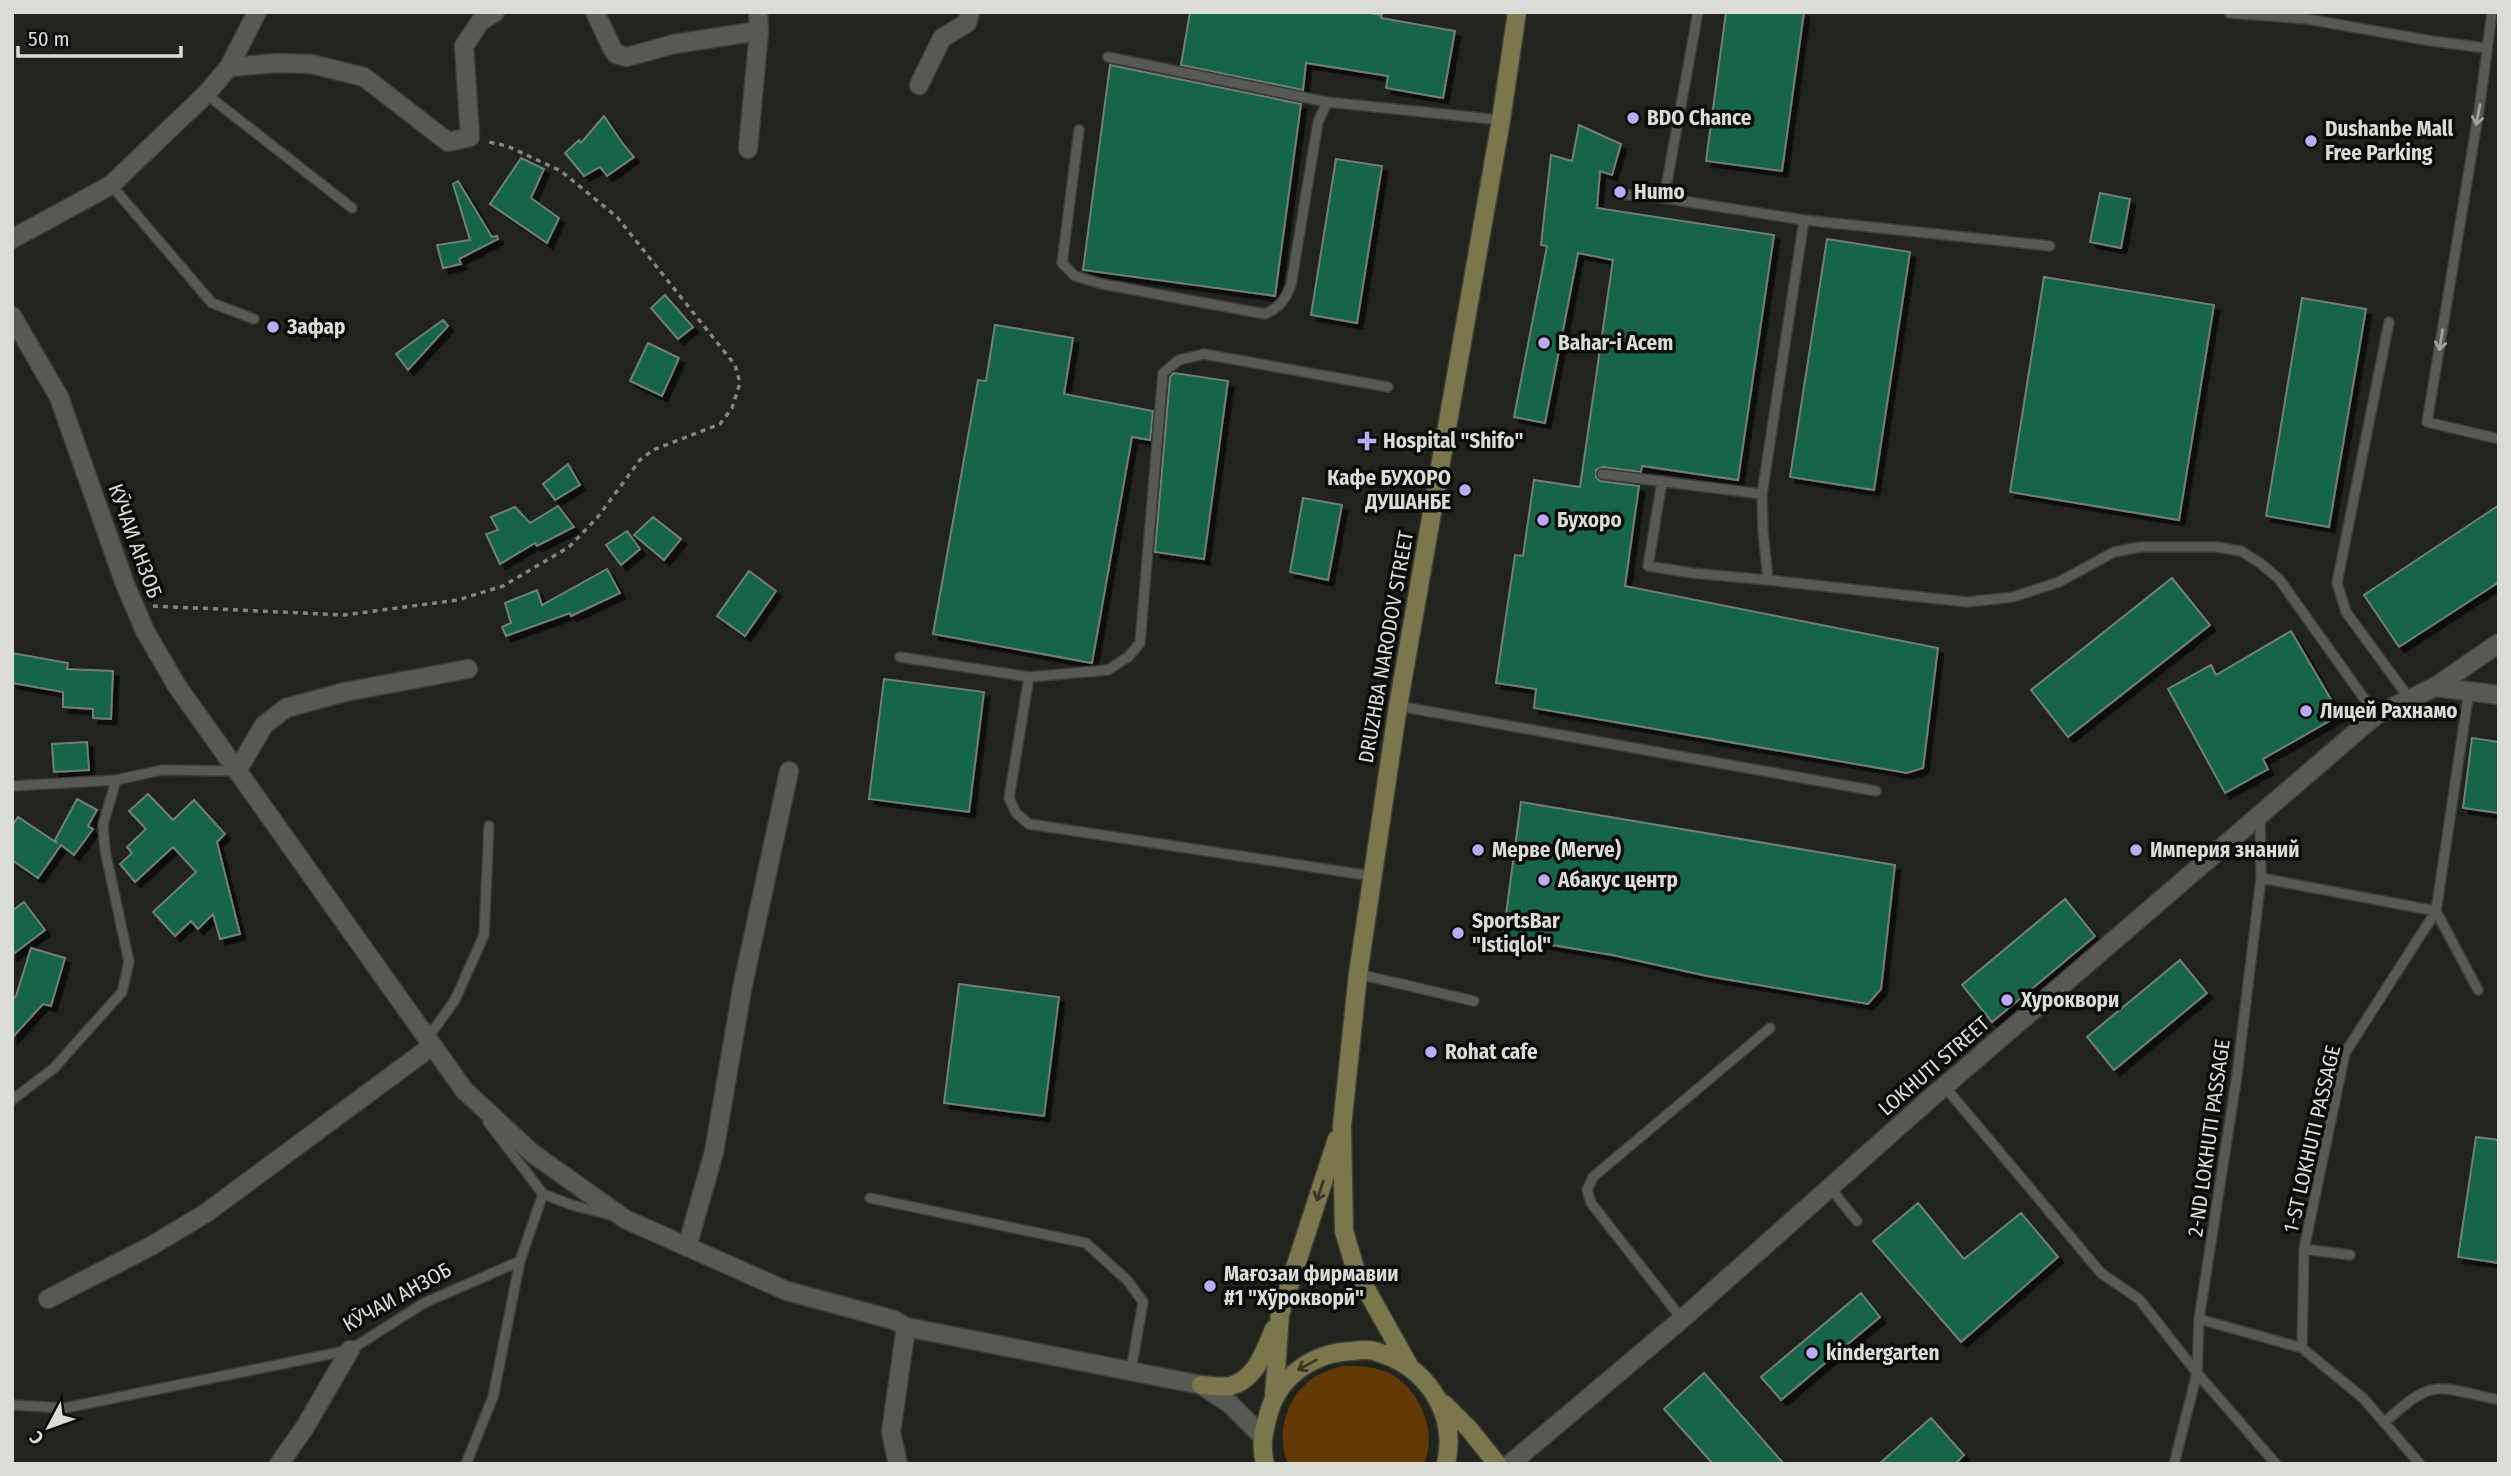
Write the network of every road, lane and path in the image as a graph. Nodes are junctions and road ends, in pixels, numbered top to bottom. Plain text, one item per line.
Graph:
1 (257, 12) edge
2 (495, 12) edge
3 (595, 12) edge
4 (758, 12) edge
5 (970, 12) edge
6 (1517, 12) edge
7 (1698, 12) edge
8 (2492, 12) edge
9 (2230, 13) edge
10 (759, 31) junction
11 (2486, 48) junction
12 (1108, 57) dead end
13 (229, 67) junction
14 (919, 85) dead end
15 (206, 94) junction
16 (1327, 102) junction
17 (1501, 120) junction
18 (1079, 130) dead end
19 (470, 137) junction
20 (748, 149) dead end
21 (111, 185) junction
22 (1620, 194) dead end
23 (1664, 198) junction
24 (352, 208) dead end
25 (1804, 220) junction
26 (12, 239) edge
27 (2050, 246) dead end
28 (12, 316) edge
29 (254, 319) dead end
30 (2389, 322) dead end
31 (1388, 387) dead end
32 (2499, 439) edge
33 (1602, 474) dead end
34 (1662, 481) junction
35 (1762, 494) junction
36 (1768, 580) junction
37 (134, 604) junction
38 (2499, 643) edge
39 (900, 656) dead end
40 (468, 670) dead end
41 (1029, 677) junction
42 (2435, 687) junction
43 (2469, 691) junction
44 (2499, 695) edge
45 (2409, 698) junction
46 (1398, 706) junction
47 (2376, 715) junction
48 (237, 771) junction
49 (789, 771) dead end
50 (116, 780) junction
51 (12, 786) edge
52 (1875, 791) dead end
53 (2260, 815) junction
54 (489, 826) dead end
55 (1372, 877) junction
56 (2260, 878) junction
57 (2436, 911) junction
58 (1358, 974) junction
59 (2478, 990) dead end
60 (1474, 1001) dead end
61 (1770, 1028) dead end
62 (429, 1042) junction
63 (1945, 1087) junction
64 (464, 1090) junction
65 (12, 1100) edge
66 (1342, 1126) junction
67 (1829, 1188) junction
68 (543, 1194) junction
69 (870, 1198) dead end
70 (625, 1219) junction
71 (1857, 1221) dead end
72 (688, 1247) junction
73 (2304, 1250) junction
74 (2350, 1255) dead end
75 (520, 1261) junction
76 (48, 1299) dead end
77 (1280, 1314) junction
78 (1682, 1319) junction
79 (2199, 1319) junction
80 (906, 1327) junction
81 (2302, 1348) junction
82 (350, 1350) junction
83 (1408, 1364) junction
84 (1131, 1370) junction
85 (2197, 1373) junction
86 (1201, 1385) junction
87 (1274, 1396) junction
88 (1438, 1397) junction
89 (2499, 1400) edge
90 (12, 1405) edge
91 (2385, 1422) junction
92 (1262, 1436) junction
93 (279, 1464) edge
94 (466, 1464) edge
95 (898, 1464) edge
96 (1265, 1464) edge
97 (1446, 1464) edge
98 (1497, 1464) edge
99 (1510, 1464) edge
100 (2174, 1464) edge
101 (2276, 1464) edge
102 (2420, 1464) edge

1 - 13 street
2 - 19 street
3 - 10 street
4 - 10 street
5 - 14 street
6 - 17 main road, DRUZHBA NARODOV STREET
7 - 23 lane
8 - 11 lane
9 - 11 lane
10 - 20 street
11 -> 32 lane
12 - 16 lane
13 - 15 street
13 - 19 street
15 - 21 street
15 - 24 lane
16 - 17 lane
16 - 18 lane
17 - 46 main road, DRUZHBA NARODOV STREET
19 - 37 path
21 - 26 street
21 - 29 lane
22 - 23 lane
23 - 25 lane
25 - 27 lane
25 - 35 lane
28 - 37 street, КӮЧАИ АНЗОБ
30 - 45 lane
31 - 41 lane
33 - 34 lane
34 - 35 lane
34 - 36 lane
35 - 36 lane
36 - 47 lane
37 - 48 street, КӮЧАИ АНЗОБ
38 - 42 street, LOKHUTI STREET
39 - 41 lane
40 - 48 street
41 - 55 lane
42 - 43 street
42 - 45 street, LOKHUTI STREET
43 - 44 street
43 - 57 lane, 1-ST LOKHUTI PASSAGE
45 - 47 street, LOKHUTI STREET
46 - 52 lane
46 - 55 main road, DRUZHBA NARODOV STREET
47 - 53 street, LOKHUTI STREET
48 - 50 lane
48 - 62 street, КӮЧАИ АНЗОБ
49 - 72 street
50 - 51 lane
50 - 65 lane
53 - 56 lane, 2-ND LOKHUTI PASSAGE
53 - 63 street, LOKHUTI STREET
54 - 62 lane
55 - 58 main road, DRUZHBA NARODOV STREET
56 - 57 lane
56 - 79 lane, 2-ND LOKHUTI PASSAGE
57 - 59 lane
57 - 73 lane, 1-ST LOKHUTI PASSAGE
58 - 60 lane
58 - 66 main road, DRUZHBA NARODOV STREET
61 - 78 lane
62 - 64 street, КӮЧАИ АНЗОБ
62 - 76 street
63 - 67 street, LOKHUTI STREET
63 - 85 lane
64 - 68 lane, КӮЧАИ АНЗОБ
64 - 70 street, КӮЧАИ АНЗОБ
66 -> 77 main road
66 - 83 main road
67 - 71 lane
67 - 78 street, LOKHUTI STREET
68 - 70 lane
68 - 75 lane
69 - 84 lane
70 - 72 street, КӮЧАИ АНЗОБ
72 - 80 street, КӮЧАИ АНЗОБ
73 - 74 lane
73 - 81 lane, 1-ST LOKHUTI PASSAGE
75 - 82 lane, КӮЧАИ АНЗОБ
75 - 94 lane
77 - 86 main road
77 - 87 main road
78 - 99 street, LOKHUTI STREET
79 - 81 lane
79 - 85 lane, 2-ND LOKHUTI PASSAGE
80 - 84 street, КӮЧАИ АНЗОБ
80 - 95 street
81 - 91 lane
82 - 90 lane, КӮЧАИ АНЗОБ
82 - 93 street
83 -> 87 main road
83 - 88 main road
84 - 86 street, КӮЧАИ АНЗОБ
85 - 100 lane, 2-ND LOKHUTI PASSAGE
85 - 101 lane
86 - 92 street
87 - 92 main road
88 - 97 main road
88 - 98 main road
89 - 91 lane
91 - 102 lane
92 - 96 main road

